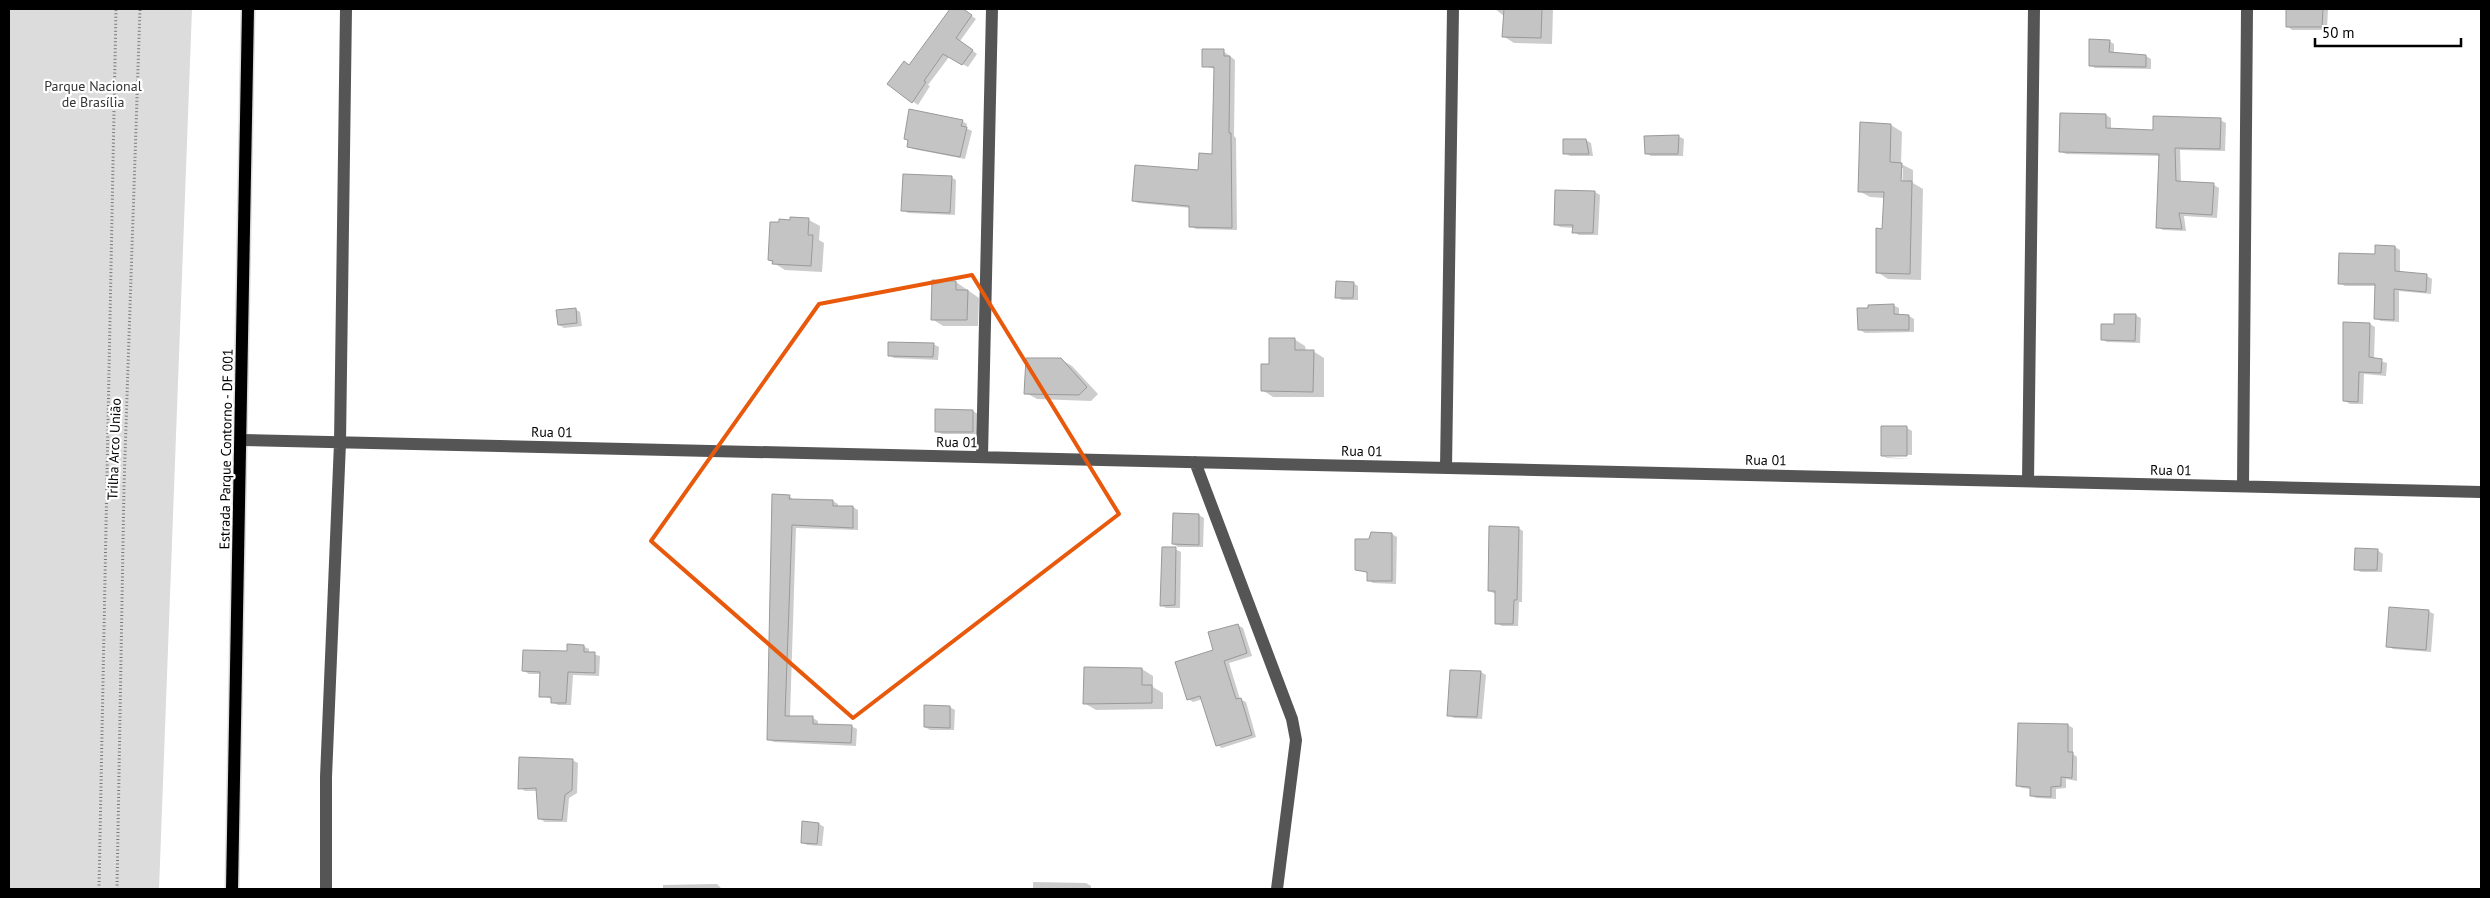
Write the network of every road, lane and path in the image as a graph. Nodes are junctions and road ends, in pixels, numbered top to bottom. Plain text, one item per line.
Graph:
1 (116, 9) edge
2 (140, 9) edge
3 (248, 9) edge
4 (346, 9) edge
5 (992, 9) edge
6 (1453, 9) edge
7 (2034, 9) edge
8 (2247, 9) edge
9 (241, 440) junction
10 (340, 442) junction
11 (982, 457) junction
12 (1196, 462) junction
13 (1446, 468) junction
14 (2028, 481) junction
15 (2243, 486) junction
16 (2481, 492) edge
17 (99, 889) edge
18 (116, 889) edge
19 (232, 889) edge
20 (326, 889) edge
21 (1277, 889) edge

1 - 17 path
2 - 18 path, Trilha Arco União
3 - 9 main road, Estrada Parque Contorno - DF 001
4 - 10 street
5 - 11 street
6 - 13 street
7 - 14 street
8 - 15 street
9 - 10 street, Rua 01
9 - 19 main road, Estrada Parque Contorno - DF 001
10 - 11 street, Rua 01
10 - 20 street
11 - 12 street, Rua 01
12 - 13 street, Rua 01
12 - 21 street
13 - 14 street, Rua 01
14 - 15 street, Rua 01
15 - 16 street, Rua 01

